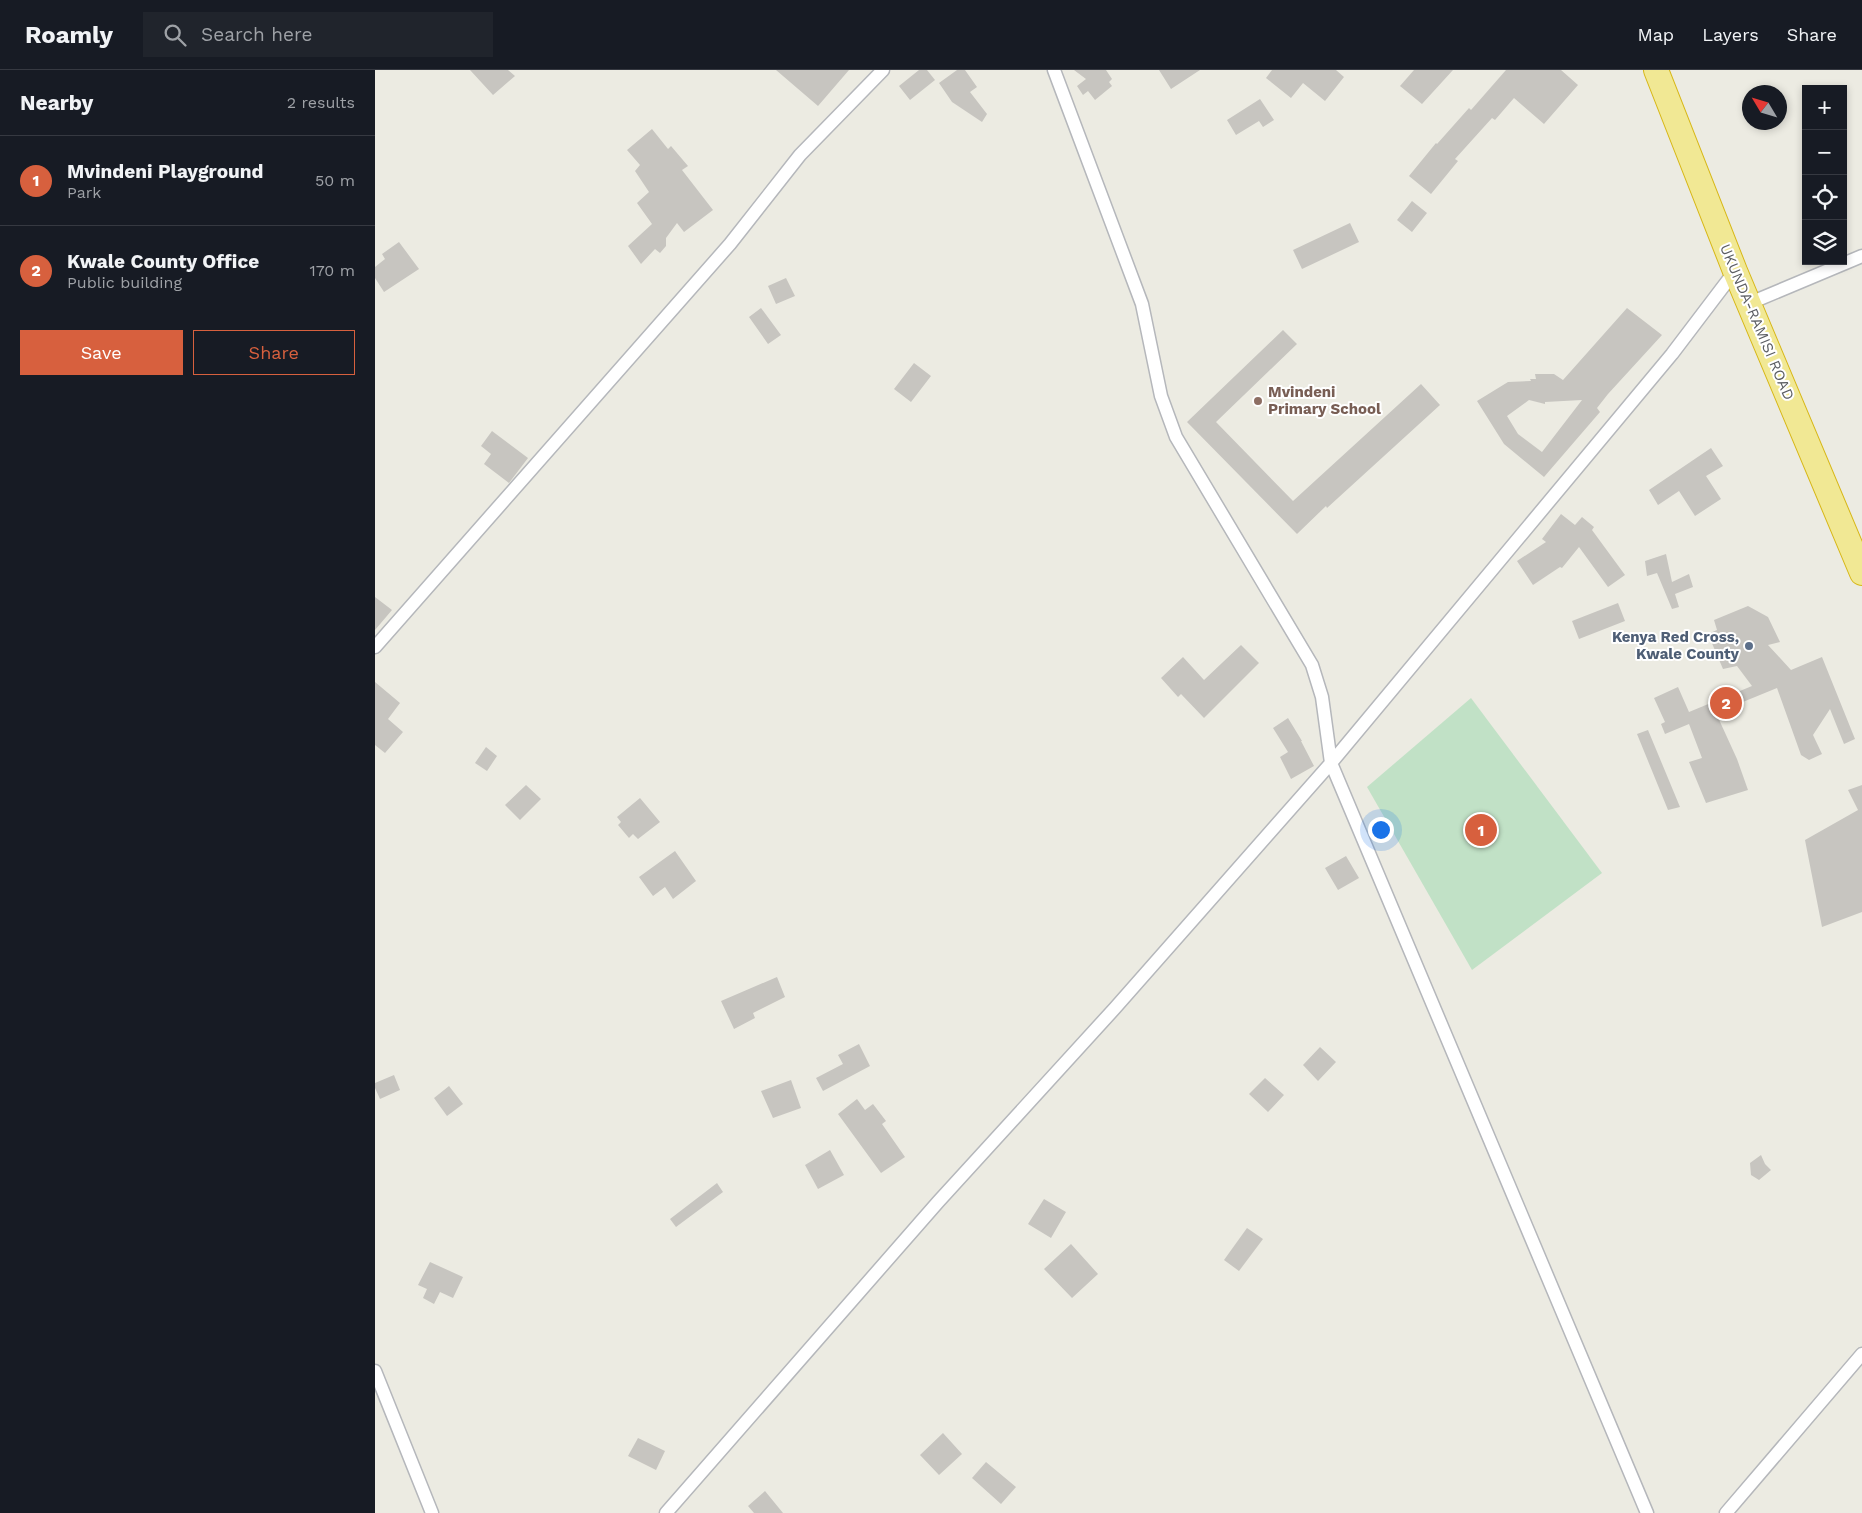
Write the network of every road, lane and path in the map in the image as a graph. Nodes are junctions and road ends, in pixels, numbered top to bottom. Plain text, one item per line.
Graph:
1 (883, 70) edge
2 (1053, 70) edge
3 (1656, 70) edge
4 (1862, 256) edge
5 (1735, 271) junction
6 (1750, 303) junction
7 (1862, 572) edge
8 (375, 647) edge
9 (1331, 763) junction
10 (1862, 1354) edge
11 (375, 1370) edge
12 (432, 1513) edge
13 (666, 1513) edge
14 (1647, 1513) edge
15 (1726, 1513) edge

1 - 8 street
2 - 9 street
3 - 5 highway, UKUNDA-RAMISI ROAD
4 - 6 street
5 - 6 highway, UKUNDA-RAMISI ROAD
5 - 9 street
6 - 7 highway, UKUNDA-RAMISI ROAD
9 - 13 street
9 - 14 street
10 - 15 street
11 - 12 street

